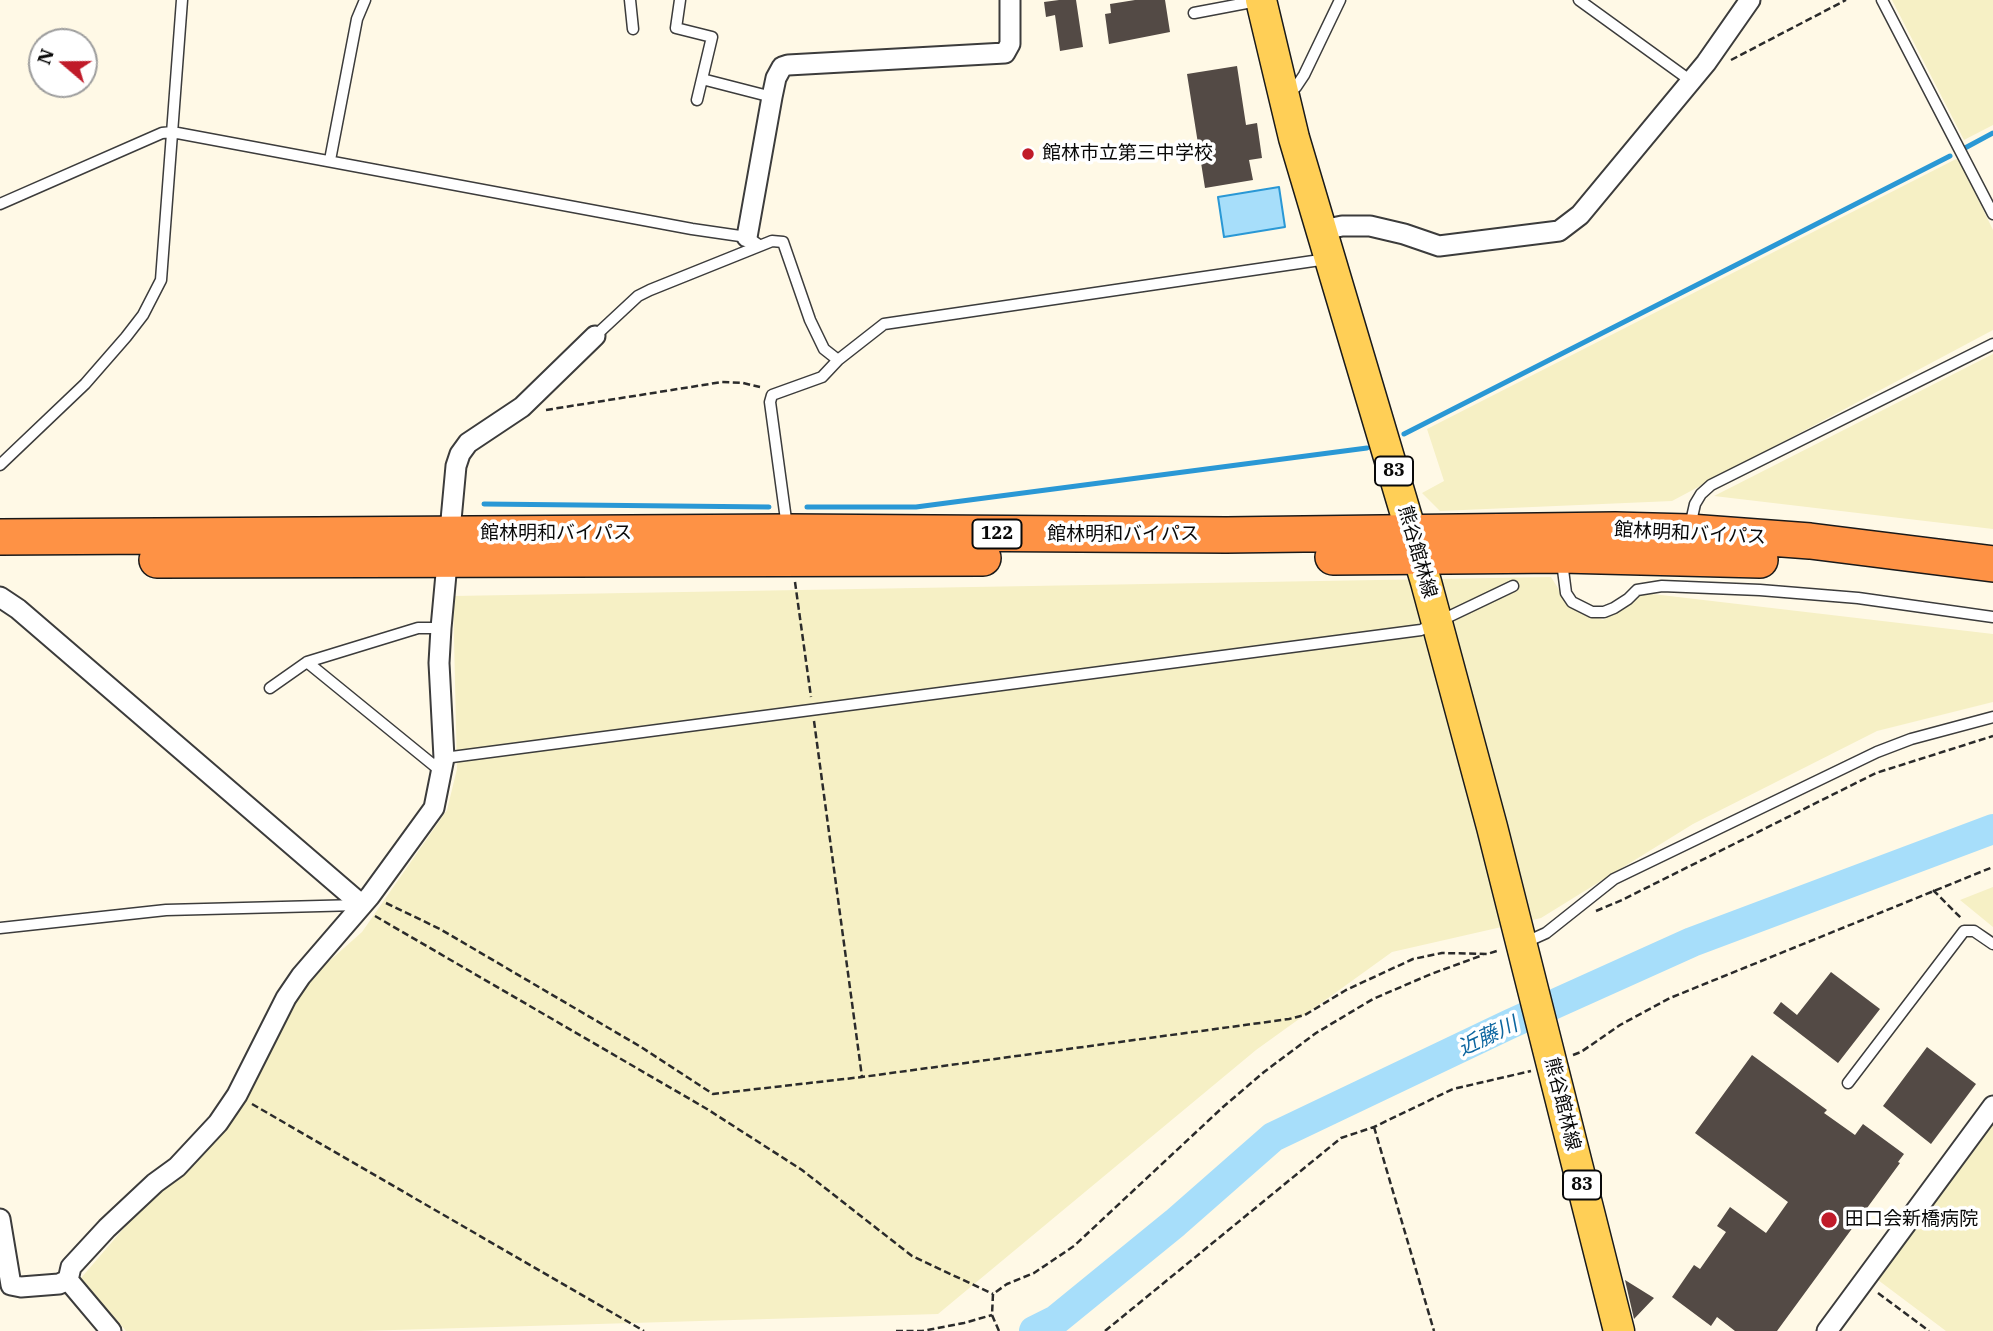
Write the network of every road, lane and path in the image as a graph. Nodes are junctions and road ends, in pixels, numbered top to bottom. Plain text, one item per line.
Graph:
1 (182, 0) edge
2 (365, 0) edge
3 (630, 0) edge
4 (680, 0) edge
5 (1010, 0) edge
6 (1261, 0) edge
7 (1340, 0) edge
8 (1579, 0) edge
9 (1750, 0) edge
10 (1846, 0) edge
11 (1882, 0) edge
12 (1194, 13) dead end
13 (633, 29) dead end
14 (1706, 63) junction
15 (702, 79) junction
16 (1691, 81) junction
17 (1283, 96) junction
18 (772, 97) junction
19 (697, 100) dead end
20 (172, 132) junction
21 (330, 160) junction
22 (0, 204) edge
23 (1993, 214) edge
24 (753, 241) junction
25 (1327, 244) junction
26 (595, 336) joint
27 (1993, 344) edge
28 (838, 360) junction
29 (772, 395) junction
30 (522, 407) junction
31 (0, 465) edge
32 (1689, 532) junction
33 (0, 537) edge
34 (1415, 544) junction
35 (790, 545) junction
36 (449, 548) junction
37 (1562, 555) junction
38 (0, 559) edge
39 (1993, 564) edge
40 (1993, 585) edge
41 (1513, 586) dead end
42 (0, 597) edge
43 (1993, 617) edge
44 (1438, 623) junction
45 (441, 628) junction
46 (307, 663) junction
47 (270, 688) dead end
48 (813, 711) junction
49 (1993, 717) edge
50 (1993, 736) edge
51 (443, 765) junction
52 (1933, 890) dead end
53 (366, 900) junction
54 (1560, 922) junction
55 (0, 928) edge
56 (1974, 931) junction
57 (1522, 943) junction
58 (1993, 944) edge
59 (1487, 954) junction
60 (862, 1077) junction
61 (1848, 1083) dead end
62 (237, 1095) junction
63 (1993, 1106) edge
64 (1374, 1127) dead end
65 (0, 1219) edge
66 (68, 1280) junction
67 (1864, 1282) junction
68 (993, 1294) junction
69 (992, 1315) junction
70 (111, 1331) edge
71 (644, 1331) edge
72 (896, 1331) edge
73 (999, 1331) edge
74 (1434, 1331) edge
75 (1619, 1331) edge
76 (1826, 1331) edge
77 (1928, 1331) edge

1 - 20 lane
2 - 21 lane
3 - 13 lane
4 - 15 lane
5 - 18 street
6 - 12 lane
6 - 17 main road, 熊谷館林線 / 83
7 - 17 lane
8 - 16 lane
9 - 14 street
10 - 14 path
11 - 23 lane
14 - 16 street
15 - 18 lane
15 - 19 lane
16 - 25 street
17 - 25 main road, 熊谷館林線 / 83
18 - 24 street
20 - 21 lane
20 - 22 lane
20 - 31 lane
21 - 24 lane
24 - 26 lane
24 - 28 lane
25 - 28 lane
25 - 34 main road, 熊谷館林線 / 83
26 - 30 street
27 - 32 lane
28 - 29 lane
29 - 30 path
29 - 35 lane
30 - 36 street
32 - 34 highway, 館林明和バイパス / 122
32 - 39 highway, 館林明和バイパス / 122
33 - 36 highway, 館林明和バイパス / 122
34 - 35 highway, 館林明和バイパス / 122
34 - 37 highway, 館林明和バイパス / 122
34 - 44 main road, 熊谷館林線 / 83
35 - 36 highway, 館林明和バイパス / 122
35 - 48 path
36 - 38 highway, 館林明和バイパス / 122
36 - 45 street
37 - 40 highway, 館林明和バイパス / 122
37 - 43 lane
41 - 44 lane
42 - 53 street
44 - 48 lane
44 - 57 main road, 熊谷館林線 / 83
45 - 46 lane
45 - 51 street
46 - 47 lane
46 - 51 lane
48 - 51 lane
48 - 60 path
49 - 54 lane
50 - 54 path
51 - 53 street
52 - 56 path
53 - 55 lane
53 - 60 path
53 - 62 street
53 - 68 path
54 - 57 lane
56 - 58 lane
56 - 61 lane
57 - 59 path
57 - 75 main road, 熊谷館林線 / 83
59 - 60 path
59 - 68 path
62 - 66 street
62 - 71 path
63 - 67 street
64 - 74 path
65 - 66 street
66 - 70 street
67 - 76 street
67 - 77 path
68 - 69 path
69 - 72 path
69 - 73 path

